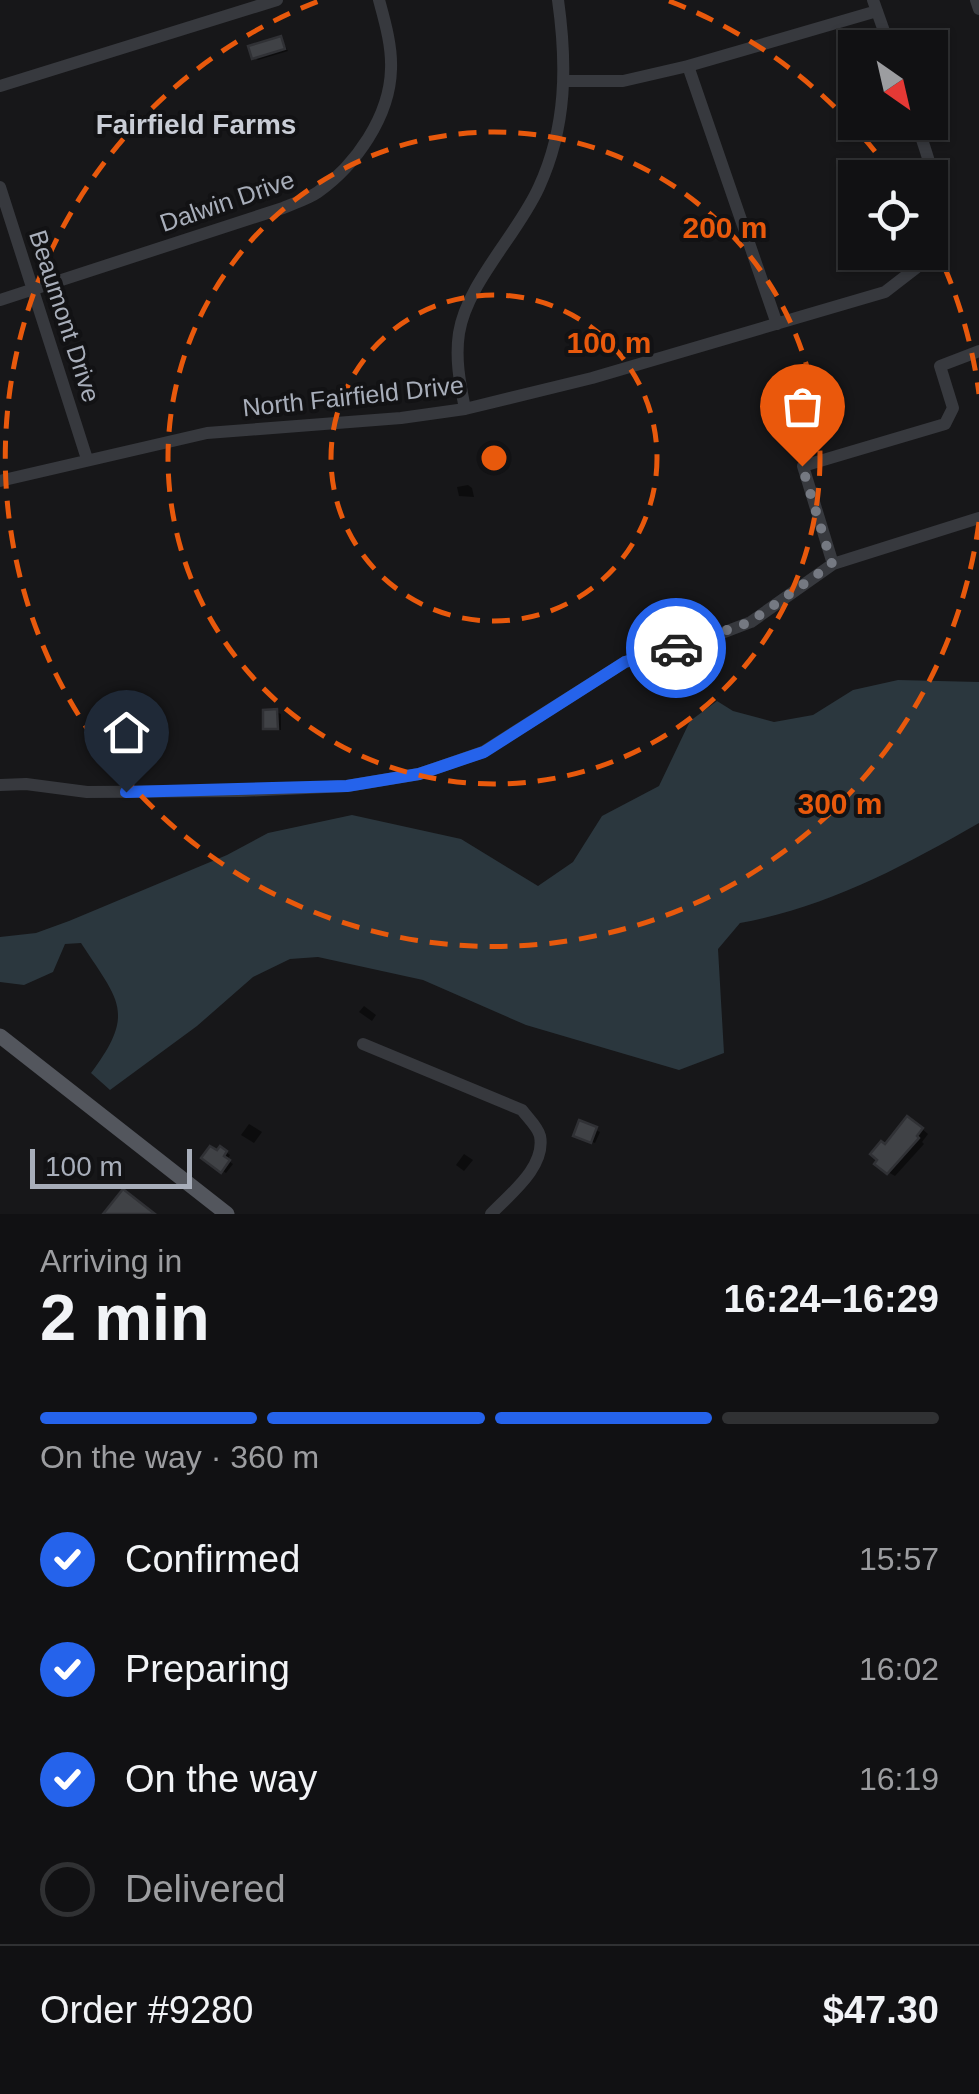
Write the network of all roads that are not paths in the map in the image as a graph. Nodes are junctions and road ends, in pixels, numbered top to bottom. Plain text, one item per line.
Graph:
1 (277, 0) edge
2 (379, 0) edge
3 (558, 0) edge
4 (976, 0) edge
5 (875, 6) edge
6 (979, 10) edge
7 (884, 30) edge
8 (688, 66) junction
9 (566, 81) junction
10 (0, 86) edge
11 (0, 187) edge
12 (913, 270) edge
13 (32, 290) junction
14 (0, 300) edge
15 (777, 324) junction
16 (979, 351) edge
17 (465, 409) junction
18 (87, 459) junction
19 (0, 482) edge
20 (979, 518) edge
21 (832, 564) junction
22 (0, 784) edge
23 (0, 1036) edge
24 (363, 1044) dead end
25 (227, 1214) edge
26 (491, 1214) edge

1 - 10 street
2 - 13 street, Dalwin Drive
3 - 9 street
4 - 6 street
5 - 7 street
5 - 8 street
8 - 9 street
8 - 15 street
9 - 17 street
11 - 13 street, Beaumont Drive
12 - 15 street, North Fairfield Drive
13 - 14 street, Dalwin Drive
13 - 18 street, Beaumont Drive
15 - 17 street, North Fairfield Drive
16 - 21 street
17 - 18 street, North Fairfield Drive
18 - 19 street, North Fairfield Drive
20 - 21 street
21 - 22 street
23 - 25 main road
24 - 26 street

